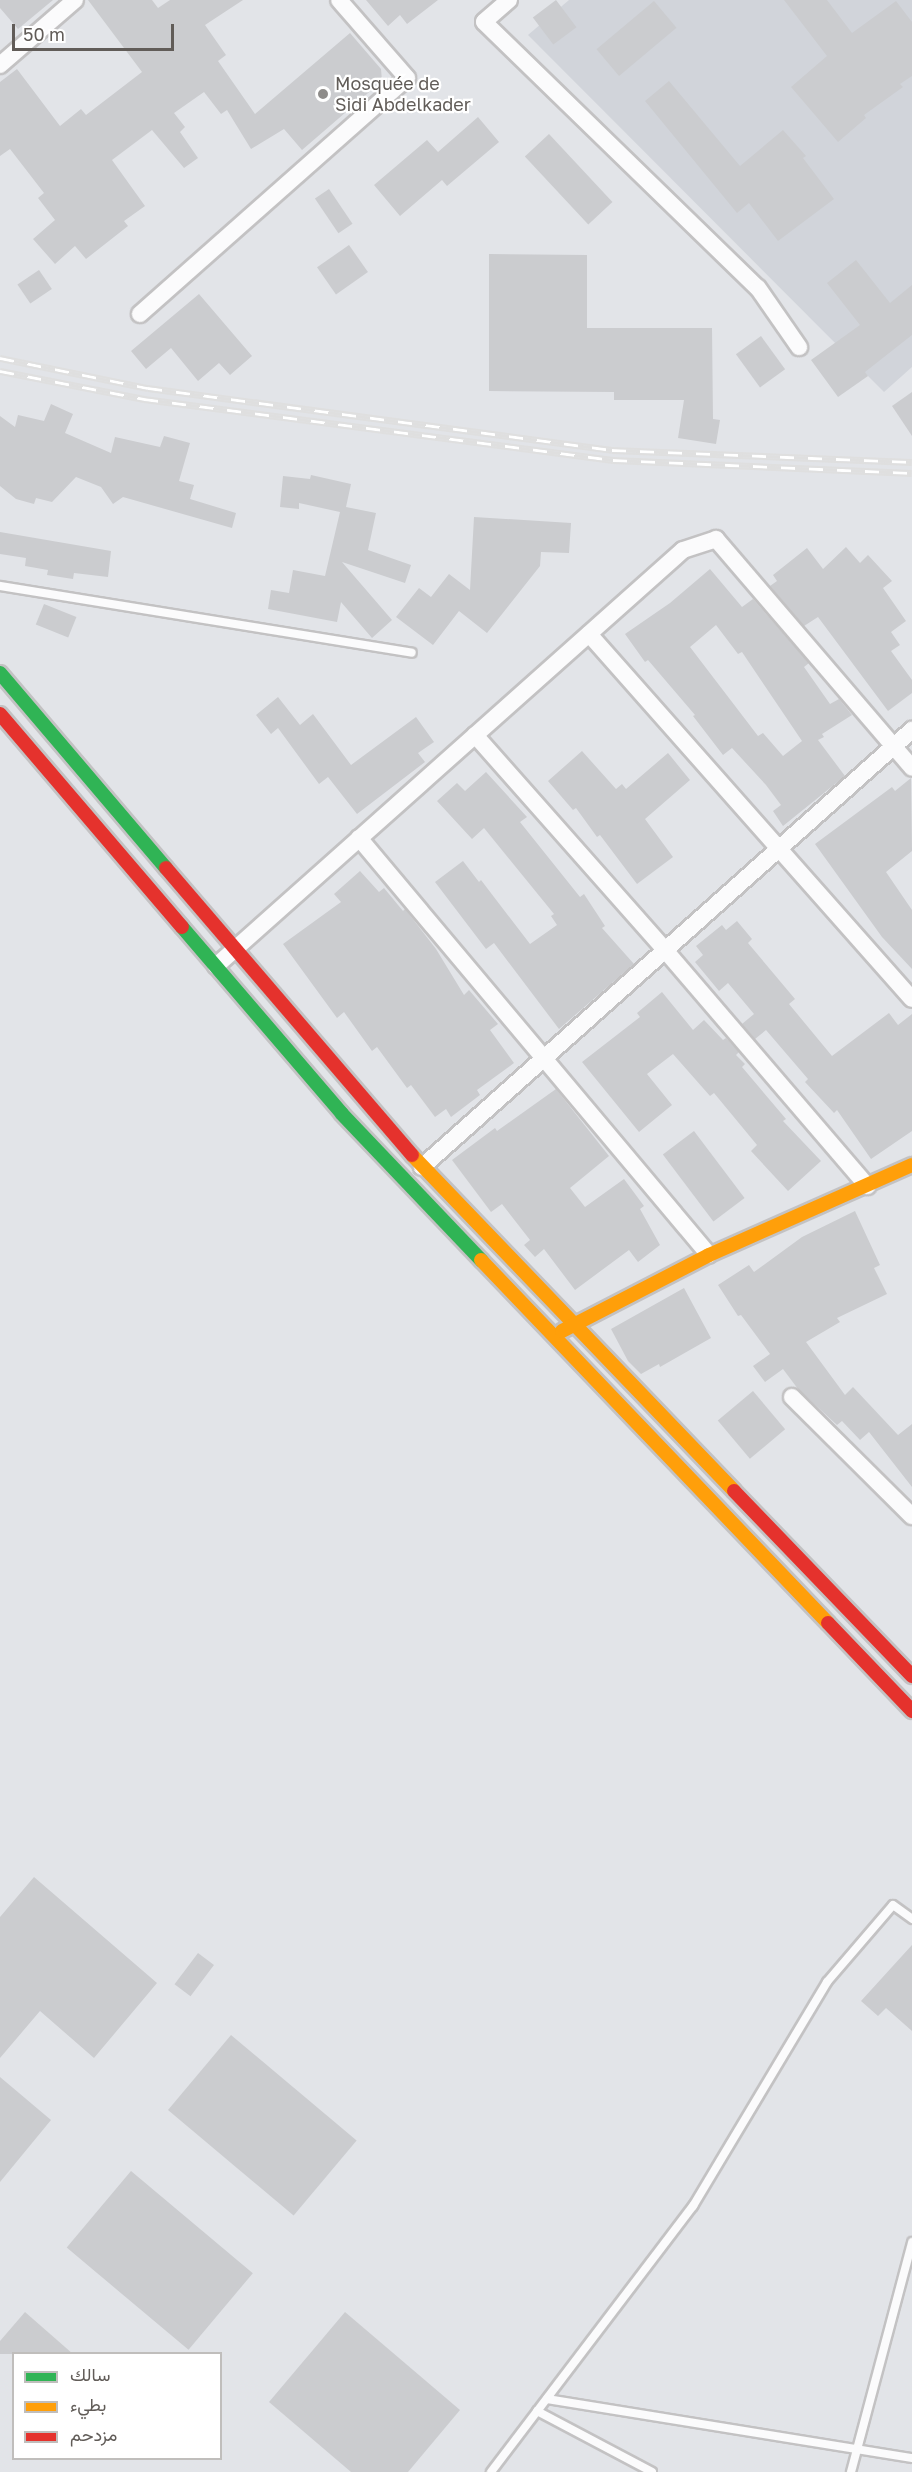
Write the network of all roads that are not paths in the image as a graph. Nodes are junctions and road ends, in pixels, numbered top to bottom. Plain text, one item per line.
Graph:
1 (75, 0) edge
2 (339, 0) edge
3 (509, 0) edge
4 (0, 65) edge
5 (140, 314) dead end
6 (799, 347) dead end
7 (0, 586) edge
8 (589, 634) junction
9 (412, 653) dead end
10 (0, 673) edge
11 (0, 714) edge
12 (912, 730) edge
13 (475, 735) junction
14 (893, 747) junction
15 (912, 768) edge
16 (360, 838) junction
17 (778, 849) junction
18 (236, 948) junction
19 (665, 950) junction
20 (216, 966) junction
21 (912, 999) edge
22 (545, 1057) junction
23 (912, 1165) edge
24 (422, 1167) junction
25 (867, 1186) junction
26 (709, 1255) junction
27 (574, 1324) junction
28 (554, 1336) junction
29 (792, 1396) dead end
30 (912, 1516) edge
31 (912, 1676) edge
32 (912, 1711) edge
33 (912, 1919) edge
34 (912, 2242) edge
35 (547, 2399) junction
36 (537, 2411) junction
37 (855, 2449) junction
38 (912, 2458) edge
39 (491, 2472) edge
40 (652, 2472) edge
41 (850, 2472) edge

1 - 4 street
2 - 5 street
3 - 6 street
7 - 9 lane
8 - 13 street
8 - 14 street
8 - 17 street
10 - 18 main road
11 - 20 main road
12 - 14 street
13 - 16 street
13 - 19 street
14 - 15 street
14 - 17 street
16 - 18 street
16 - 22 street
17 - 19 street
17 - 21 street
18 - 20 street
18 - 24 main road
19 - 22 street
19 - 25 street
20 - 28 main road
22 - 24 street
22 - 26 street
23 - 25 main road
24 - 27 main road
25 - 26 main road
26 - 27 main road
27 - 28 main road
27 - 31 main road
28 - 32 main road
29 - 30 street
33 - 35 lane
34 - 37 lane
35 - 36 lane
35 - 37 lane
36 - 39 lane
36 - 40 lane
37 - 38 lane
37 - 41 lane

